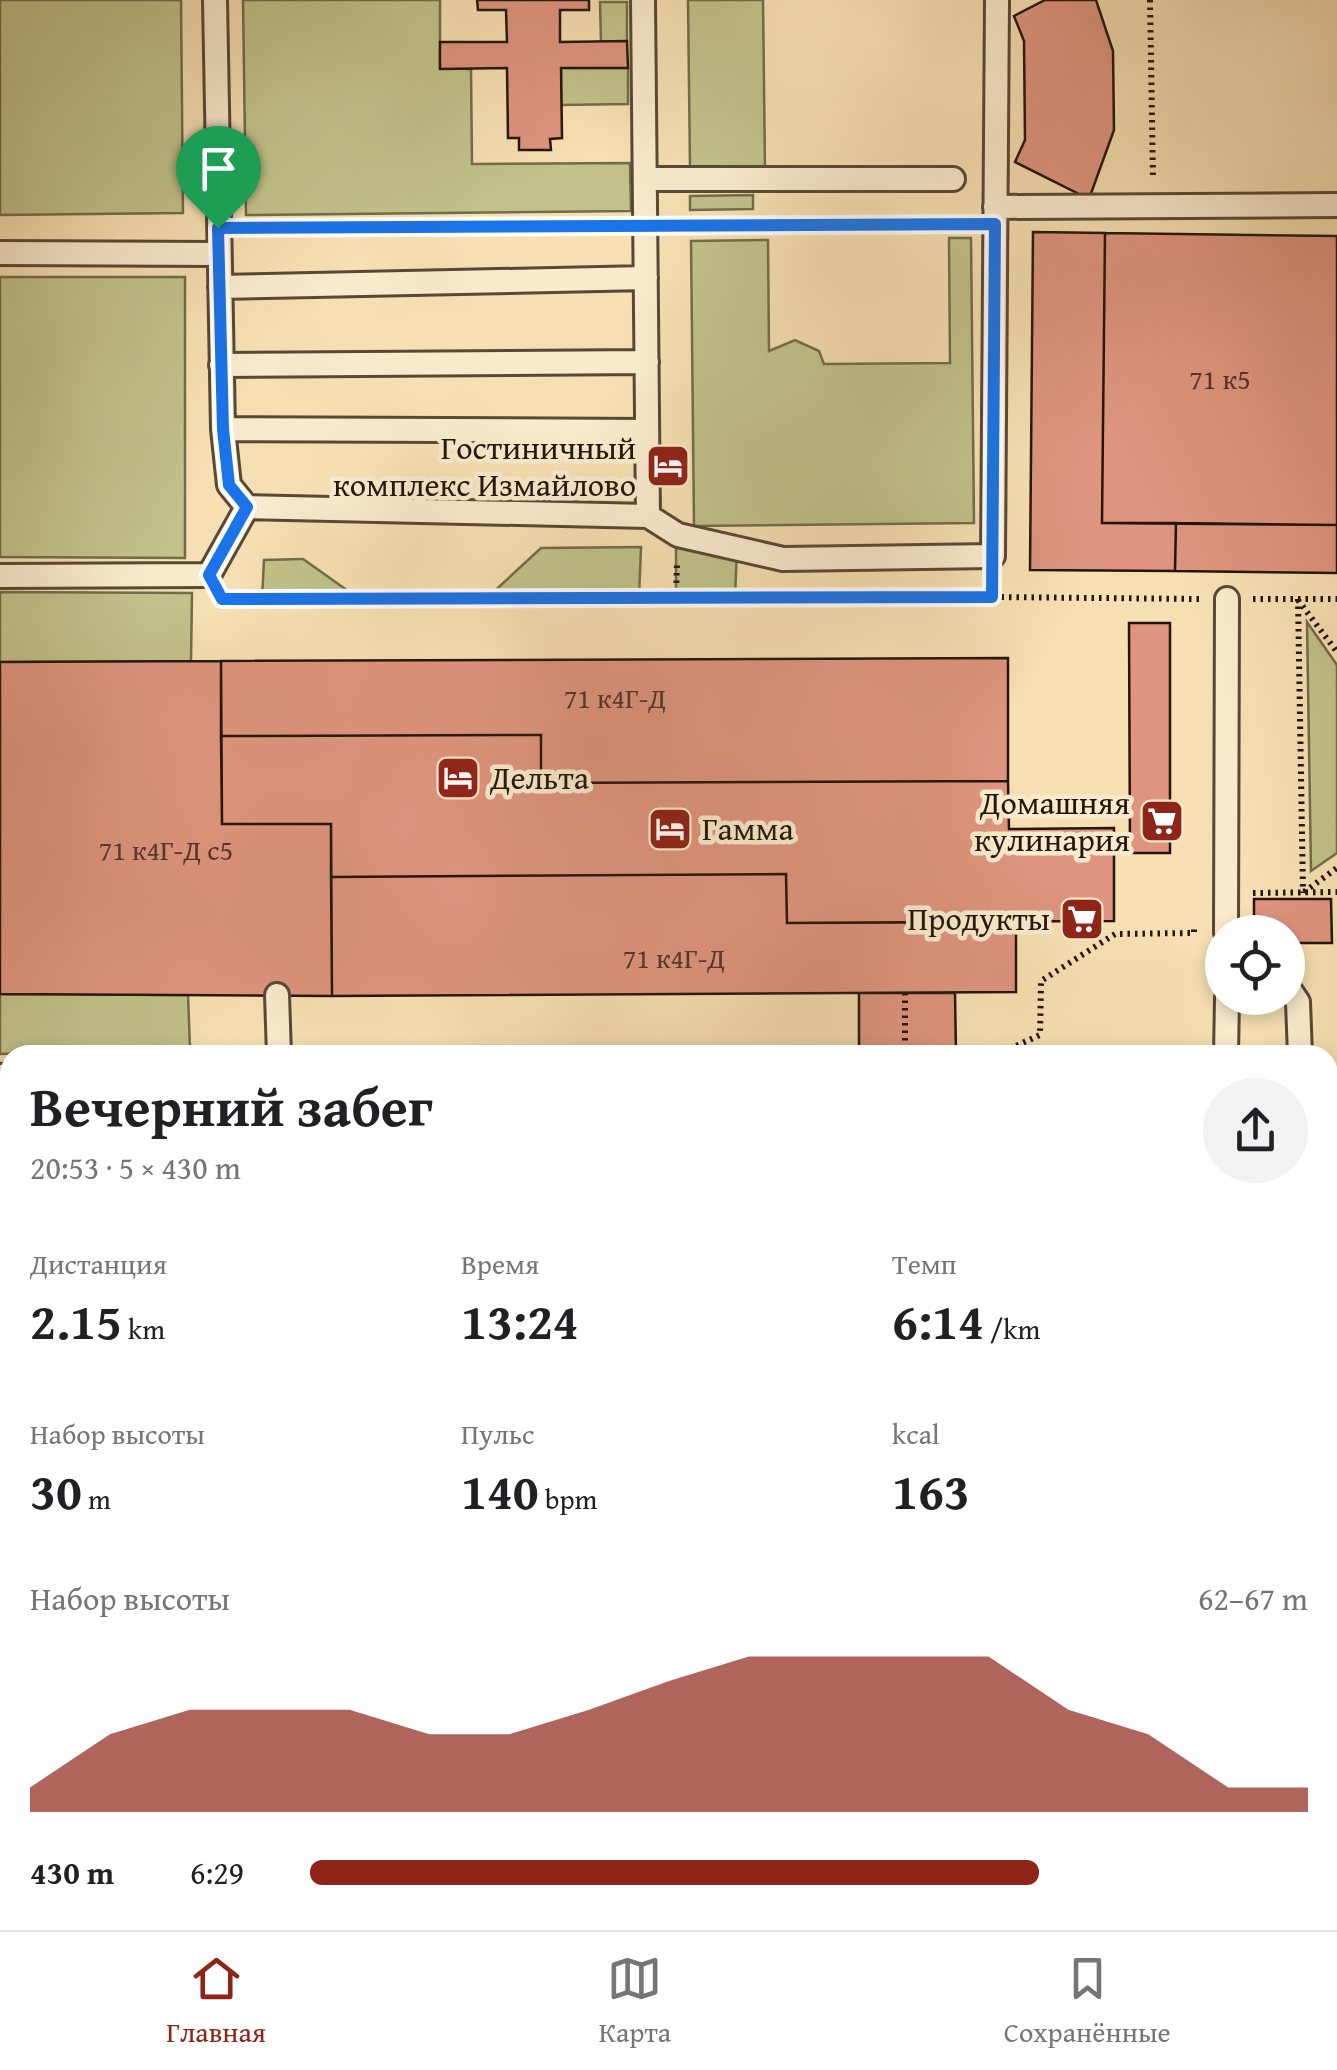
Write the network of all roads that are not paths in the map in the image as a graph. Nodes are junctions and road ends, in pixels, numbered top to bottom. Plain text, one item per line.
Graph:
1 (214, 0) edge
2 (643, 0) edge
3 (996, 0) edge
4 (953, 179) dead end
5 (645, 180) junction
6 (1337, 205) edge
7 (995, 215) junction
8 (0, 253) edge
9 (219, 254) junction
10 (646, 278) junction
11 (220, 286) junction
12 (647, 362) junction
13 (222, 366) junction
14 (223, 429) junction
15 (647, 431) junction
16 (247, 507) junction
17 (648, 516) junction
18 (0, 576) edge
19 (1226, 599) dead end
20 (1226, 915) edge
21 (278, 995) dead end
22 (1228, 1015) edge
23 (1298, 1015) edge
24 (278, 1045) edge
25 (1226, 1045) edge
26 (1300, 1045) edge

1 - 9 lane
2 - 5 lane
3 - 7 lane
4 - 5 lane
5 - 10 lane
6 - 7 lane
7 - 17 lane
8 - 9 lane
9 - 11 lane
10 - 11 lane
10 - 12 lane
11 - 13 lane
12 - 13 lane
12 - 15 lane
13 - 14 lane
14 - 15 lane
14 - 16 lane
15 - 17 lane
16 - 17 lane
16 - 18 lane
19 - 20 lane
21 - 24 lane
22 - 25 lane
23 - 26 lane

